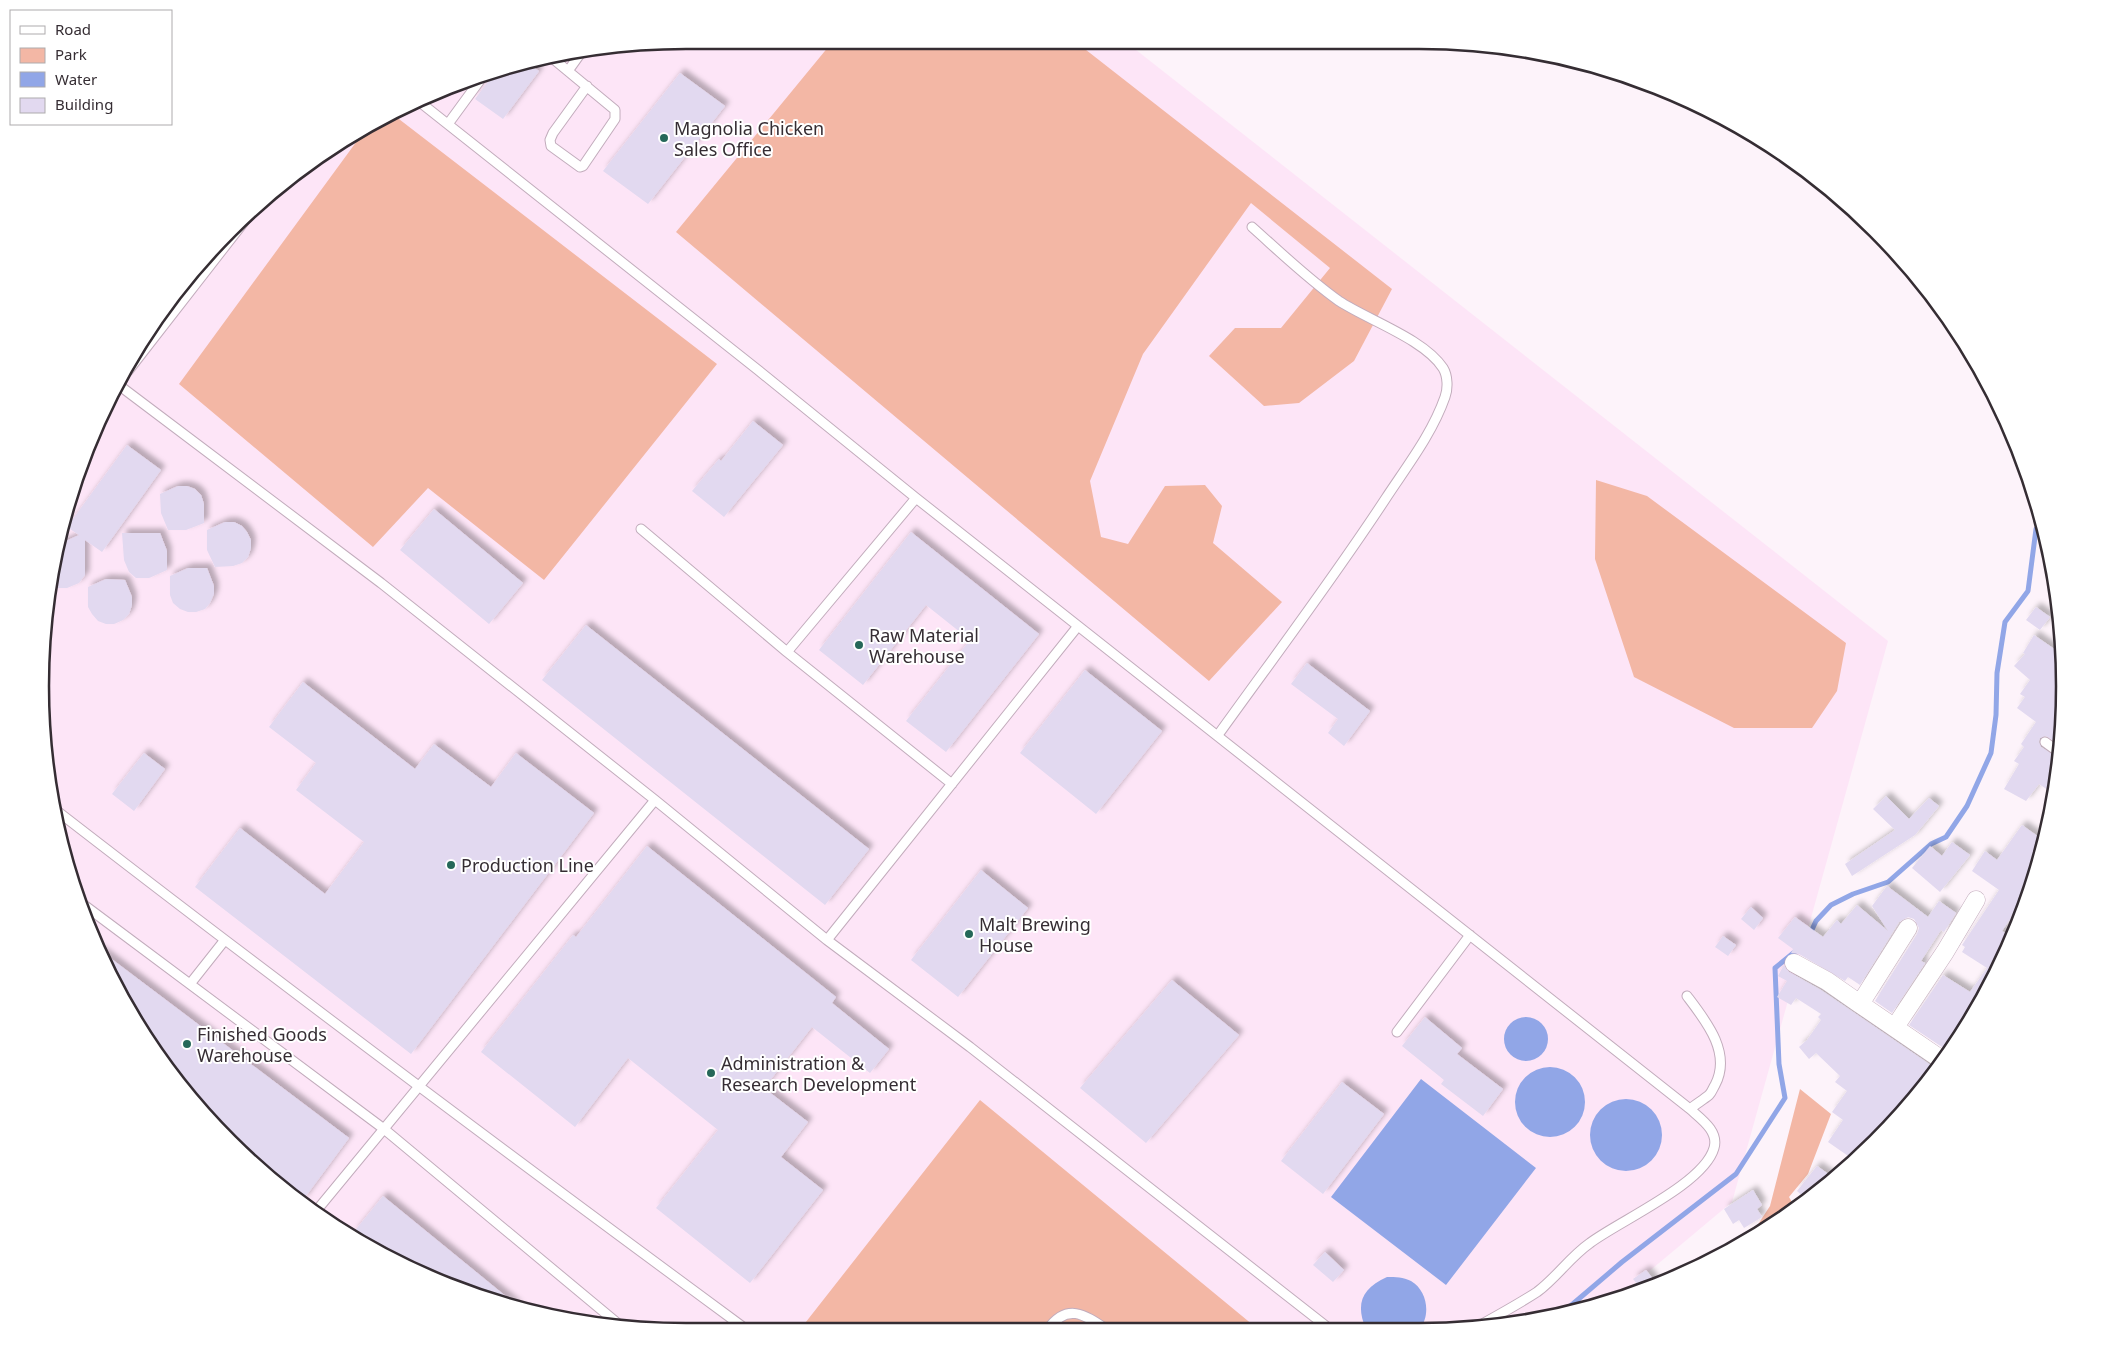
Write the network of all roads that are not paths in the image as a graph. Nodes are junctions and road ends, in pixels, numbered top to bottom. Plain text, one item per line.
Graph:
1 (578, 58) edge
2 (557, 62) edge
3 (568, 71) junction
4 (477, 84) edge
5 (587, 86) junction
6 (424, 105) edge
7 (448, 124) junction
8 (1252, 227) dead end
9 (226, 245) edge
10 (146, 348) edge
11 (123, 388) edge
12 (916, 498) junction
13 (641, 529) dead end
14 (1078, 626) junction
15 (787, 652) junction
16 (1218, 735) junction
17 (2045, 742) dead end
18 (2053, 748) edge
19 (952, 784) junction
20 (655, 800) junction
21 (62, 816) edge
22 (1976, 900) dead end
23 (89, 909) edge
24 (1908, 928) dead end
25 (1470, 935) junction
26 (826, 940) junction
27 (224, 941) junction
28 (1794, 963) dead end
29 (190, 984) junction
30 (1687, 996) dead end
31 (1860, 1004) junction
32 (1895, 1027) junction
33 (1397, 1032) dead end
34 (1937, 1057) edge
35 (417, 1087) junction
36 (1690, 1109) junction
37 (384, 1129) junction
38 (319, 1207) edge
39 (614, 1319) edge
40 (1490, 1319) edge
41 (738, 1323) edge
42 (1052, 1323) edge
43 (1097, 1323) edge
44 (1322, 1323) edge

1 - 3 lane
2 - 3 lane
3 - 5 lane
4 - 7 lane
5 - 5 lane
6 - 7 lane
7 - 12 lane
8 - 16 lane
9 - 10 lane
11 - 20 lane
12 - 14 lane
12 - 15 lane
13 - 15 lane
14 - 16 lane
14 - 19 lane
15 - 19 lane
16 - 25 lane
17 - 18 lane
19 - 26 lane
20 - 26 lane
20 - 35 lane
21 - 27 lane
22 - 32 street
23 - 29 lane
24 - 31 street
25 - 33 lane
25 - 36 lane
26 - 44 lane
27 - 29 lane
27 - 35 lane
28 - 31 street
29 - 37 lane
30 - 36 lane
31 - 32 street
32 - 34 street
35 - 37 lane
35 - 41 lane
36 - 40 lane
37 - 38 lane
37 - 39 lane
42 - 43 lane

